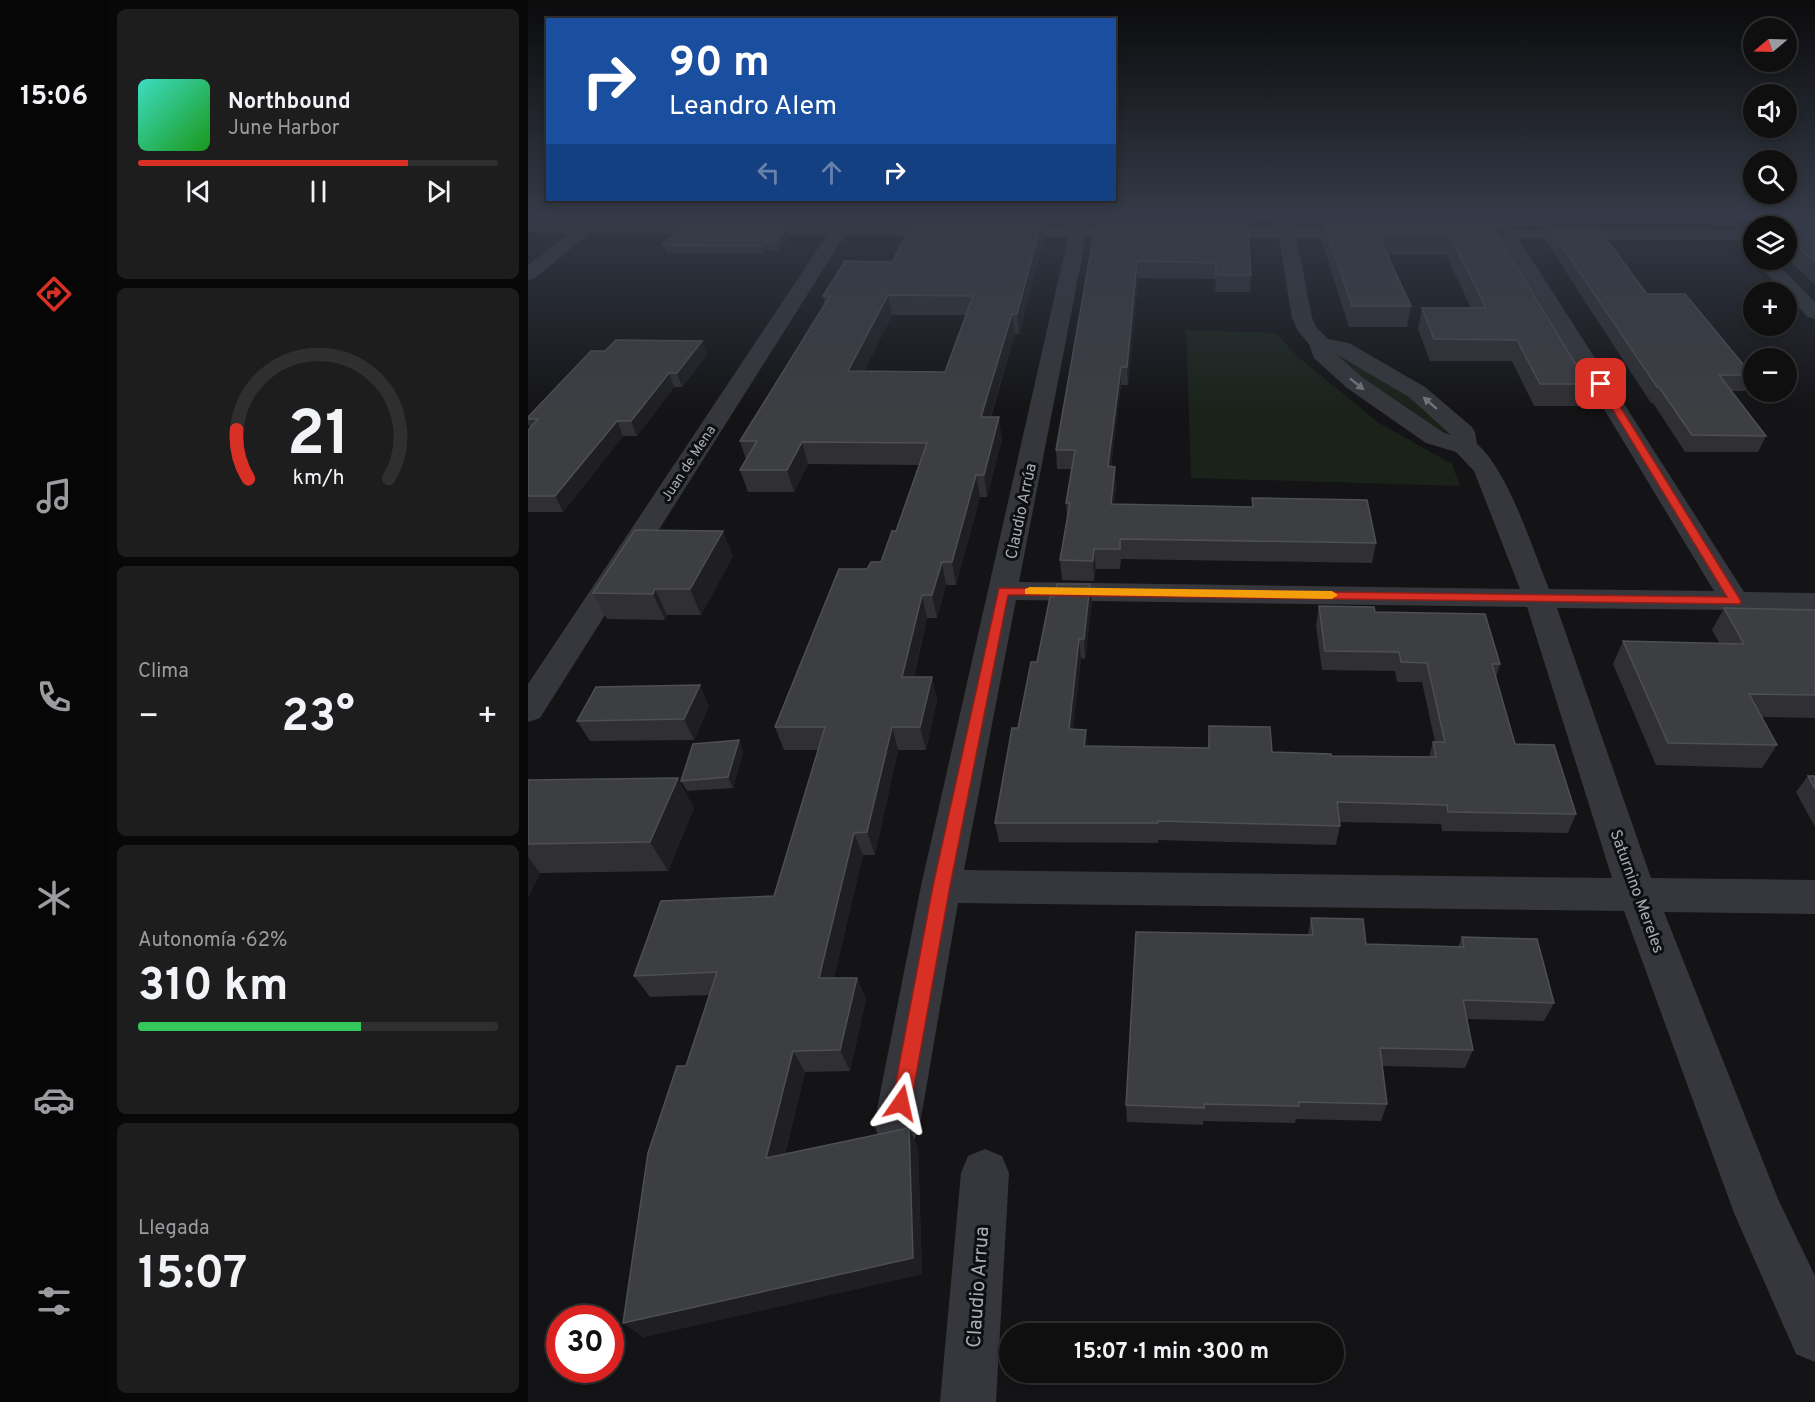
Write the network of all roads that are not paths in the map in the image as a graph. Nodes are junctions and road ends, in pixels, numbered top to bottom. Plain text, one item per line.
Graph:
1 (805, 281) edge
2 (1068, 281) edge
3 (1296, 281) edge
4 (1537, 281) edge
5 (1784, 281) edge
6 (1815, 313) edge
7 (1003, 591) junction
8 (1538, 597) junction
9 (1735, 601) junction
10 (1815, 602) edge
11 (528, 710) edge
12 (942, 886) junction
13 (1637, 894) junction
14 (1815, 897) edge
15 (897, 1125) dead end
16 (985, 1173) dead end
17 (1815, 1335) edge
18 (968, 1402) edge

1 - 11 street, Juan de Mena
2 - 7 street, Claudio Arrúa
3 - 8 street, Saturnino Mereles
4 - 9 street
5 - 6 street
7 - 8 street
7 - 12 street, Claudio Arrúa
8 - 9 street
8 - 13 street, Saturnino Mereles
9 - 10 street
12 - 13 street
12 - 15 street, Claudio Arrúa
13 - 14 street
13 - 17 street, Saturnino Mereles
16 - 18 street, Claudio Arrua

